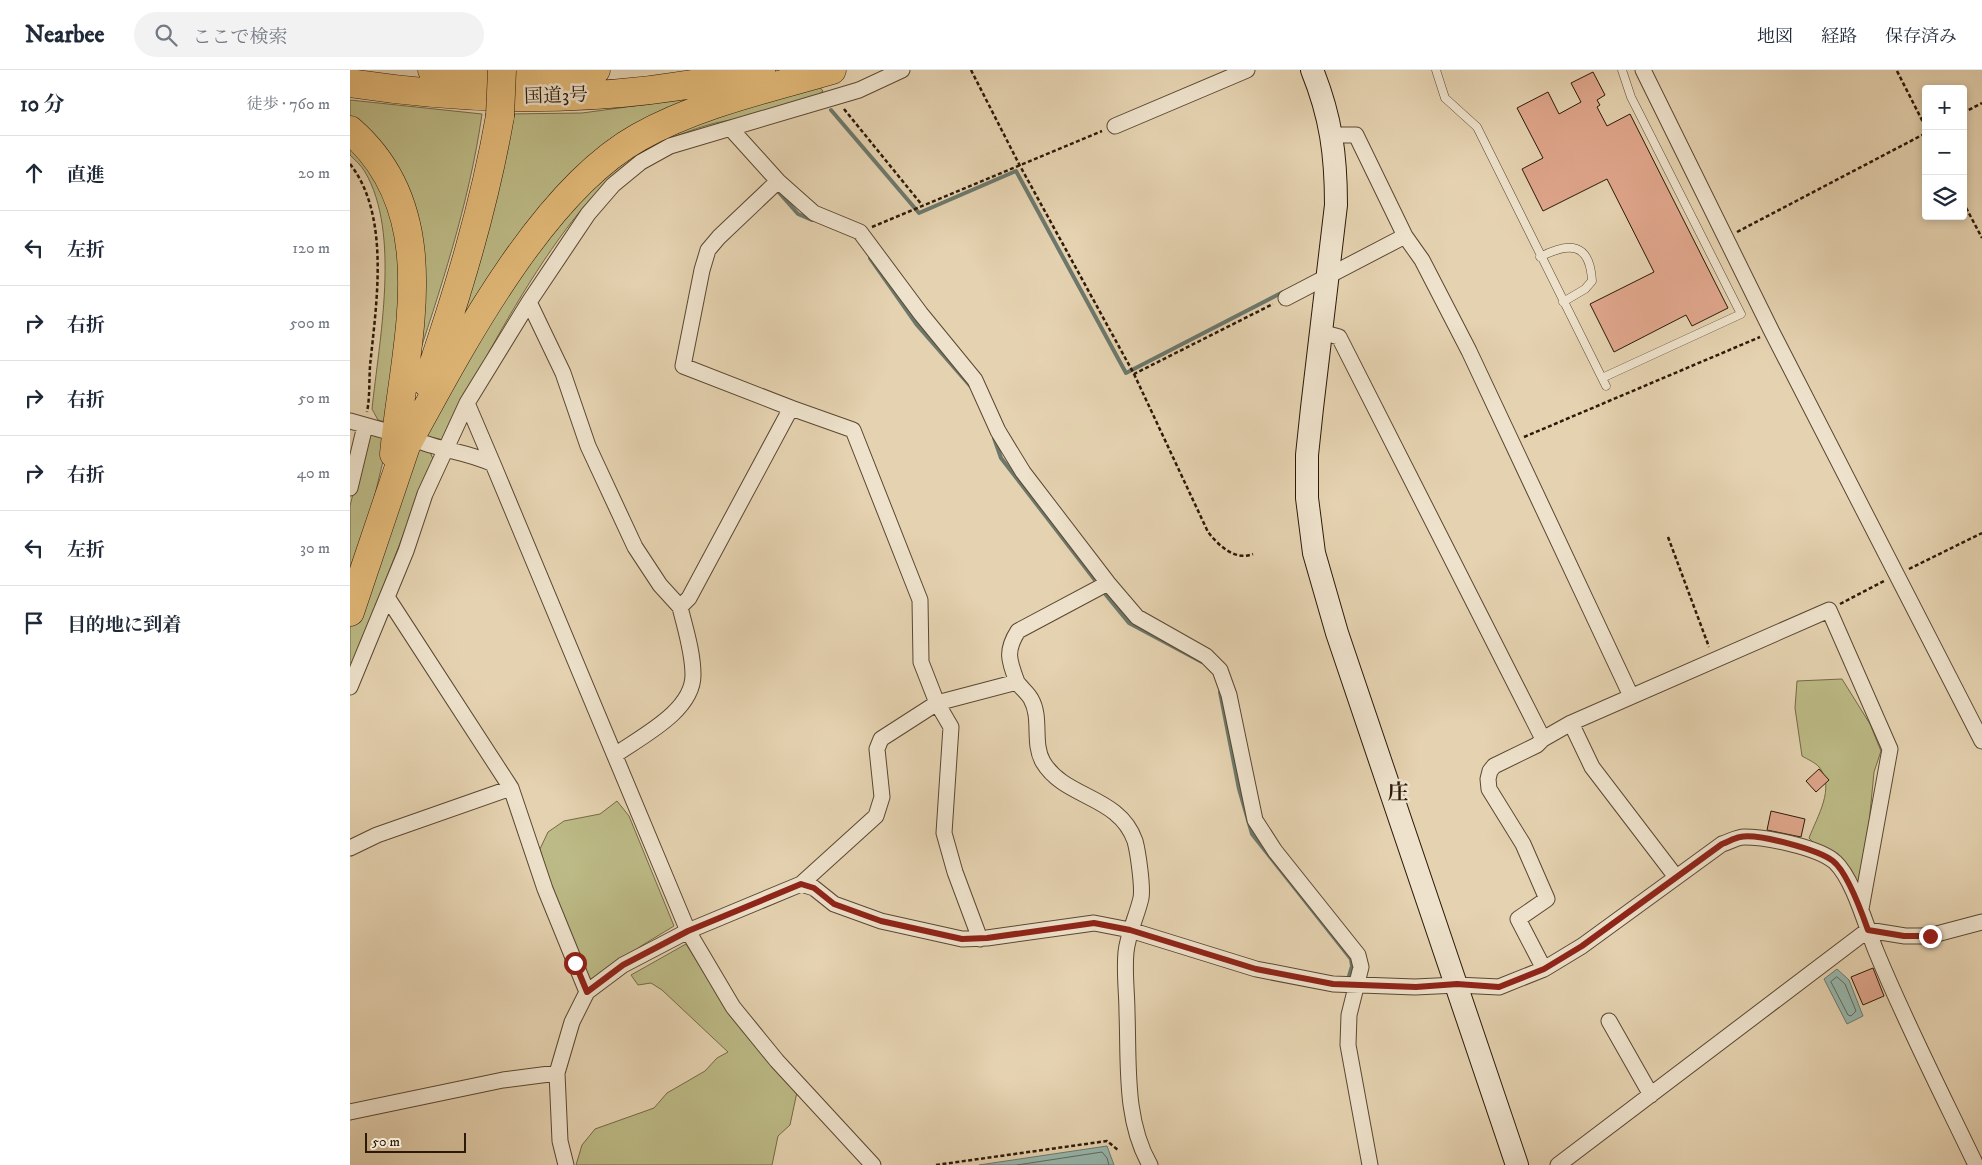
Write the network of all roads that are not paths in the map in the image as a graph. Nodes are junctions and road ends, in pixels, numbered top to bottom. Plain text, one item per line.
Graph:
1 (432, 70) edge
2 (491, 70) edge
3 (502, 70) edge
4 (596, 70) edge
5 (761, 70) edge
6 (832, 70) edge
7 (902, 70) edge
8 (1247, 70) edge
9 (1312, 70) edge
10 (1436, 70) edge
11 (1622, 70) edge
12 (1643, 70) edge
13 (350, 83) edge
14 (494, 116) junction
15 (1115, 126) road end
16 (731, 129) junction
17 (350, 130) edge
18 (1332, 134) junction
19 (778, 181) junction
20 (1406, 236) junction
21 (1540, 257) junction
22 (1328, 275) junction
23 (1286, 298) road end
24 (529, 302) junction
25 (1563, 302) junction
26 (1321, 332) junction
27 (1602, 378) junction
28 (1606, 386) dead end
29 (468, 403) junction
30 (792, 408) junction
31 (350, 421) edge
32 (365, 426) junction
33 (403, 445) junction
34 (446, 450) junction
35 (493, 464) junction
36 (350, 488) edge
37 (1108, 583) junction
38 (350, 587) edge
39 (387, 596) junction
40 (680, 606) junction
41 (350, 612) edge
42 (1016, 682) junction
43 (350, 687) edge
44 (1631, 696) junction
45 (937, 703) junction
46 (1571, 723) junction
47 (1543, 739) junction
48 (1982, 741) edge
49 (615, 755) junction
50 (511, 788) junction
51 (350, 848) edge
52 (1676, 876) junction
53 (801, 884) junction
54 (1861, 909) junction
55 (1982, 922) edge
56 (1130, 930) junction
57 (1868, 930) junction
58 (688, 931) junction
59 (980, 939) junction
60 (1544, 969) junction
61 (1457, 984) junction
62 (1356, 985) junction
63 (587, 992) junction
64 (1608, 1021) dead end
65 (557, 1073) junction
66 (1651, 1095) junction
67 (350, 1112) edge
68 (566, 1165) edge
69 (873, 1165) edge
70 (1150, 1165) edge
71 (1370, 1165) edge
72 (1518, 1165) edge
73 (1558, 1165) edge
74 (1976, 1165) edge

1 - 4 highway, 国道3号
2 - 14 highway
3 - 14 highway, bridge
5 - 13 highway, 国道3号
6 - 33 highway
7 - 16 street
8 - 15 street
9 - 18 street
10 - 21 lane
11 - 27 lane
12 - 48 street
14 - 33 highway
16 - 19 street
16 - 24 street
17 - 33 highway
18 - 20 street
18 - 22 street
19 - 30 street
19 - 37 street
20 - 22 street
20 - 44 street
21 - 25 lane
21 - 25 lane
22 - 23 street
22 - 26 street
24 - 29 street
24 - 40 street
25 - 27 lane
26 - 47 street
26 - 61 street
27 - 28 lane
29 - 34 street
29 - 35 street
30 - 40 street
30 - 45 street
31 - 32 street
32 - 33 street
32 - 36 street
33 - 34 street
33 - 38 highway
33 - 41 highway
34 - 35 street
34 - 39 street
35 - 49 street
37 - 42 street
37 - 62 street
39 - 43 street
39 - 50 street
40 - 49 street
42 - 45 street
42 - 56 street
44 - 46 street
44 - 54 street
45 - 53 street
45 - 59 street
46 - 47 street
46 - 52 street
47 - 60 street
49 - 58 street
50 - 51 street
50 - 63 street
52 - 54 street
52 - 60 street
53 - 58 street
53 - 59 street
54 - 57 street
55 - 57 street
56 - 59 street
56 - 62 street
56 - 70 street
57 - 66 street
57 - 74 street
58 - 63 street
58 - 69 street
60 - 61 street
61 - 62 street
61 - 72 street
62 - 71 street
63 - 65 street
64 - 66 street
65 - 67 street
65 - 68 street
66 - 73 street

